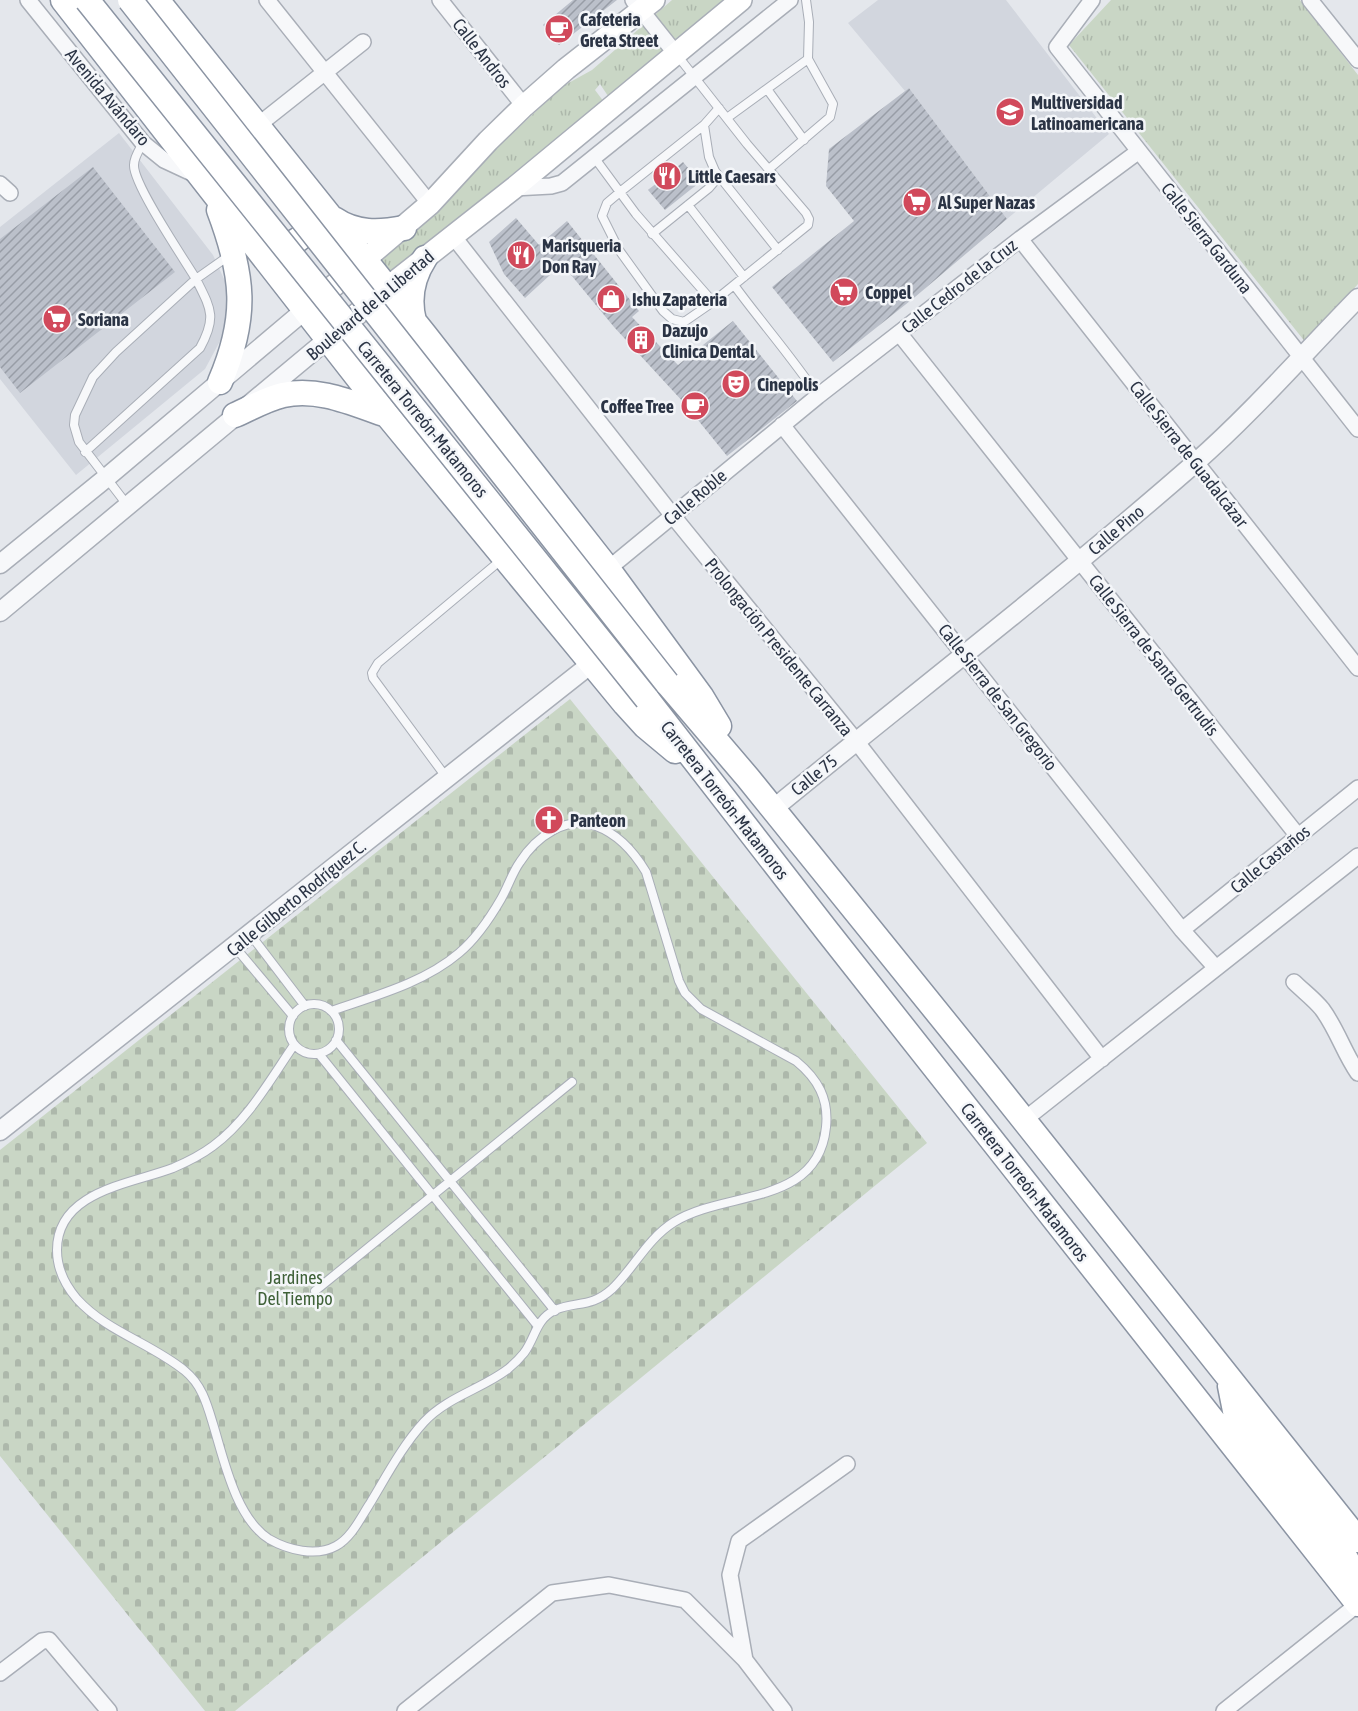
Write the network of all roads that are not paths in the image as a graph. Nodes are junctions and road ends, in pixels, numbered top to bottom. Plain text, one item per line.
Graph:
1 (28, 0) edge
2 (63, 0) edge
3 (87, 0) edge
4 (130, 0) edge
5 (157, 0) edge
6 (267, 0) edge
7 (440, 0) edge
8 (741, 0) edge
9 (790, 0) edge
10 (806, 0) edge
11 (1092, 0) edge
12 (1310, 0) edge
13 (643, 4) edge
14 (363, 42) dead end
15 (676, 54) junction
16 (808, 59) junction
17 (1358, 60) edge
18 (324, 72) junction
19 (694, 76) junction
20 (767, 89) junction
21 (524, 106) junction
22 (719, 108) junction
23 (727, 118) junction
24 (704, 125) junction
25 (257, 126) junction
26 (804, 140) junction
27 (143, 143) junction
28 (1138, 151) junction
29 (594, 158) junction
30 (769, 169) junction
31 (715, 171) junction
32 (206, 183) junction
33 (514, 188) junction
34 (620, 192) junction
35 (430, 204) junction
36 (688, 205) junction
37 (327, 211) junction
38 (404, 228) junction
39 (652, 234) junction
40 (453, 236) junction
41 (1020, 239) junction
42 (245, 249) junction
43 (778, 250) junction
44 (425, 258) junction
45 (365, 262) junction
46 (744, 277) junction
47 (196, 279) junction
48 (734, 285) junction
49 (387, 288) junction
50 (1358, 298) edge
51 (713, 302) junction
52 (305, 310) junction
53 (420, 328) junction
54 (899, 333) junction
55 (328, 339) junction
56 (1301, 356) junction
57 (220, 382) junction
58 (818, 396) junction
59 (382, 408) junction
60 (235, 415) junction
61 (782, 425) junction
62 (1358, 429) edge
63 (85, 452) junction
64 (1196, 462) junction
65 (106, 478) junction
66 (128, 506) junction
67 (673, 516) junction
68 (504, 557) junction
69 (1079, 561) junction
70 (0, 564) edge
71 (608, 569) junction
72 (0, 612) edge
73 (964, 654) junction
74 (591, 664) junction
75 (1358, 668) edge
76 (855, 741) junction
77 (705, 773) junction
78 (447, 778) junction
79 (748, 778) junction
80 (1358, 788) edge
81 (773, 809) junction
82 (1298, 836) junction
83 (1358, 856) edge
84 (1182, 930) junction
85 (250, 934) junction
86 (235, 946) junction
87 (1216, 968) junction
88 (1294, 982) dead end
89 (305, 1006) junction
90 (331, 1011) junction
91 (293, 1016) junction
92 (336, 1040) junction
93 (294, 1045) junction
94 (319, 1054) junction
95 (1102, 1059) junction
96 (1358, 1072) edge
97 (572, 1082) dead end
98 (1024, 1120) junction
99 (0, 1131) edge
100 (451, 1181) junction
101 (434, 1196) junction
102 (315, 1292) dead end
103 (555, 1311) junction
104 (537, 1325) junction
105 (1228, 1377) junction
106 (847, 1464) dead end
107 (1358, 1540) edge
108 (1358, 1580) edge
109 (1358, 1603) edge
110 (745, 1659) junction
111 (0, 1674) edge
112 (109, 1711) edge
113 (405, 1711) edge
114 (784, 1711) edge
115 (1224, 1711) edge

1 - 27 street, Avenida Avándaro
2 - 32 highway
3 - 77 highway, Carretera Torreón-Matamoros, bridge
4 - 79 highway, bridge
5 - 25 highway
6 - 18 street
7 - 21 street, Calle Andros
8 - 15 main road, Boulevard de la Libertad
9 - 19 street
10 - 16 lane
11 - 28 street, Calle Sierra Garduna
12 - 17 street
13 - 15 street
13 - 21 main road, Boulevard de la Libertad
14 - 18 street
15 - 19 lane
15 - 33 main road, Boulevard de la Libertad
16 - 20 lane
16 - 26 lane
18 - 25 street
18 - 35 street
19 - 22 lane
19 - 29 street
20 - 23 lane
20 - 26 lane
21 - 35 main road, Boulevard de la Libertad
22 - 23 lane
22 - 24 lane
23 - 30 lane
24 - 31 lane
24 - 34 lane
25 - 37 highway
26 - 30 lane
27 - 32 street, Avenida Avándaro
27 - 47 lane
28 - 41 street, Calle Cedro de la Cruz
28 - 56 street, Calle Sierra Garduna
29 - 33 street
29 - 34 lane
30 - 43 lane
31 - 36 lane
31 - 43 lane
32 - 42 highway
33 - 40 main road, Boulevard de la Libertad
34 - 39 lane
34 - 51 lane
35 - 38 main road, Boulevard de la Libertad
36 - 39 lane
36 - 46 lane
37 - 38 highway
37 - 42 highway
37 - 45 highway
38 - 45 main road, Boulevard de la Libertad
39 - 51 lane
40 - 44 main road, Boulevard de la Libertad
40 - 67 street, Prolongación Presidente Carranza
41 - 54 street, Calle Cedro de la Cruz
41 - 64 street, Calle Sierra de Guadalcázar
42 - 47 lane
42 - 52 highway
42 - 57 highway
43 - 46 lane
44 - 49 main road, Boulevard de la Libertad
44 - 53 highway
45 - 49 highway
45 - 52 main road, Boulevard de la Libertad
46 - 48 lane
47 - 63 lane
47 - 63 lane
48 - 51 lane
48 - 58 lane
49 - 53 highway
49 - 55 main road, Boulevard de la Libertad
50 - 56 street, Calle Pino
52 - 55 highway
52 - 57 street, Boulevard de la Libertad
53 - 59 highway
53 - 71 highway
54 - 58 street, Calle Cedro de la Cruz
54 - 69 street, Calle Sierra de Santa Gertrudis
55 - 59 highway
55 - 60 street, Boulevard de la Libertad
56 - 62 street, Calle Sierra Garduna
56 - 64 street, Calle Pino
57 - 65 street, Boulevard de la Libertad
58 - 61 street, Calle Cedro de la Cruz
59 - 60 highway
59 - 68 highway
60 - 66 street, Boulevard de la Libertad
61 - 67 street, Calle Roble
61 - 73 street, Calle Sierra de San Gregorio
63 - 65 lane
64 - 69 street, Calle Pino
64 - 75 street, Calle Sierra de Guadalcázar
65 - 66 lane
65 - 70 street, Boulevard de la Libertad
66 - 72 street, Boulevard de la Libertad
67 - 71 street, Calle Roble
67 - 76 street, Prolongación Presidente Carranza
68 - 74 highway
68 - 78 lane
69 - 73 street, Calle Pino
69 - 82 street, Calle Sierra de Santa Gertrudis
71 - 79 highway
73 - 76 street, Calle Pino
73 - 84 street, Calle Sierra de San Gregorio
74 - 77 highway
74 - 78 street, Calle Gilberto Rodríguez C.
76 - 81 street, Calle 75
76 - 95 street, Prolongación Presidente Carranza
77 - 109 highway, Carretera Torreón-Matamoros
78 - 85 street, Calle Gilberto Rodríguez C.
79 - 81 highway
80 - 82 street, Calle Castaños
81 - 98 highway
82 - 84 street, Calle Castaños
83 - 87 street
84 - 87 street, Calle Sierra de San Gregorio
85 - 86 street, Calle Gilberto Rodríguez C.
85 - 89 lane
86 - 91 lane
86 - 99 street, Calle Gilberto Rodríguez C.
87 - 95 street
88 - 96 street
89 - 90 lane
89 - 91 lane
90 - 92 lane
90 - 103 lane
91 - 93 lane
92 - 94 lane
92 - 100 lane
93 - 94 lane
93 - 104 lane
94 - 101 lane
95 - 98 street
97 - 100 lane
98 - 105 highway
100 - 101 lane
100 - 103 lane
101 - 102 lane
101 - 104 lane
103 - 104 lane
105 - 107 highway
105 - 108 highway
106 - 110 street
109 - 115 street
110 - 113 street
110 - 114 street
111 - 112 street

